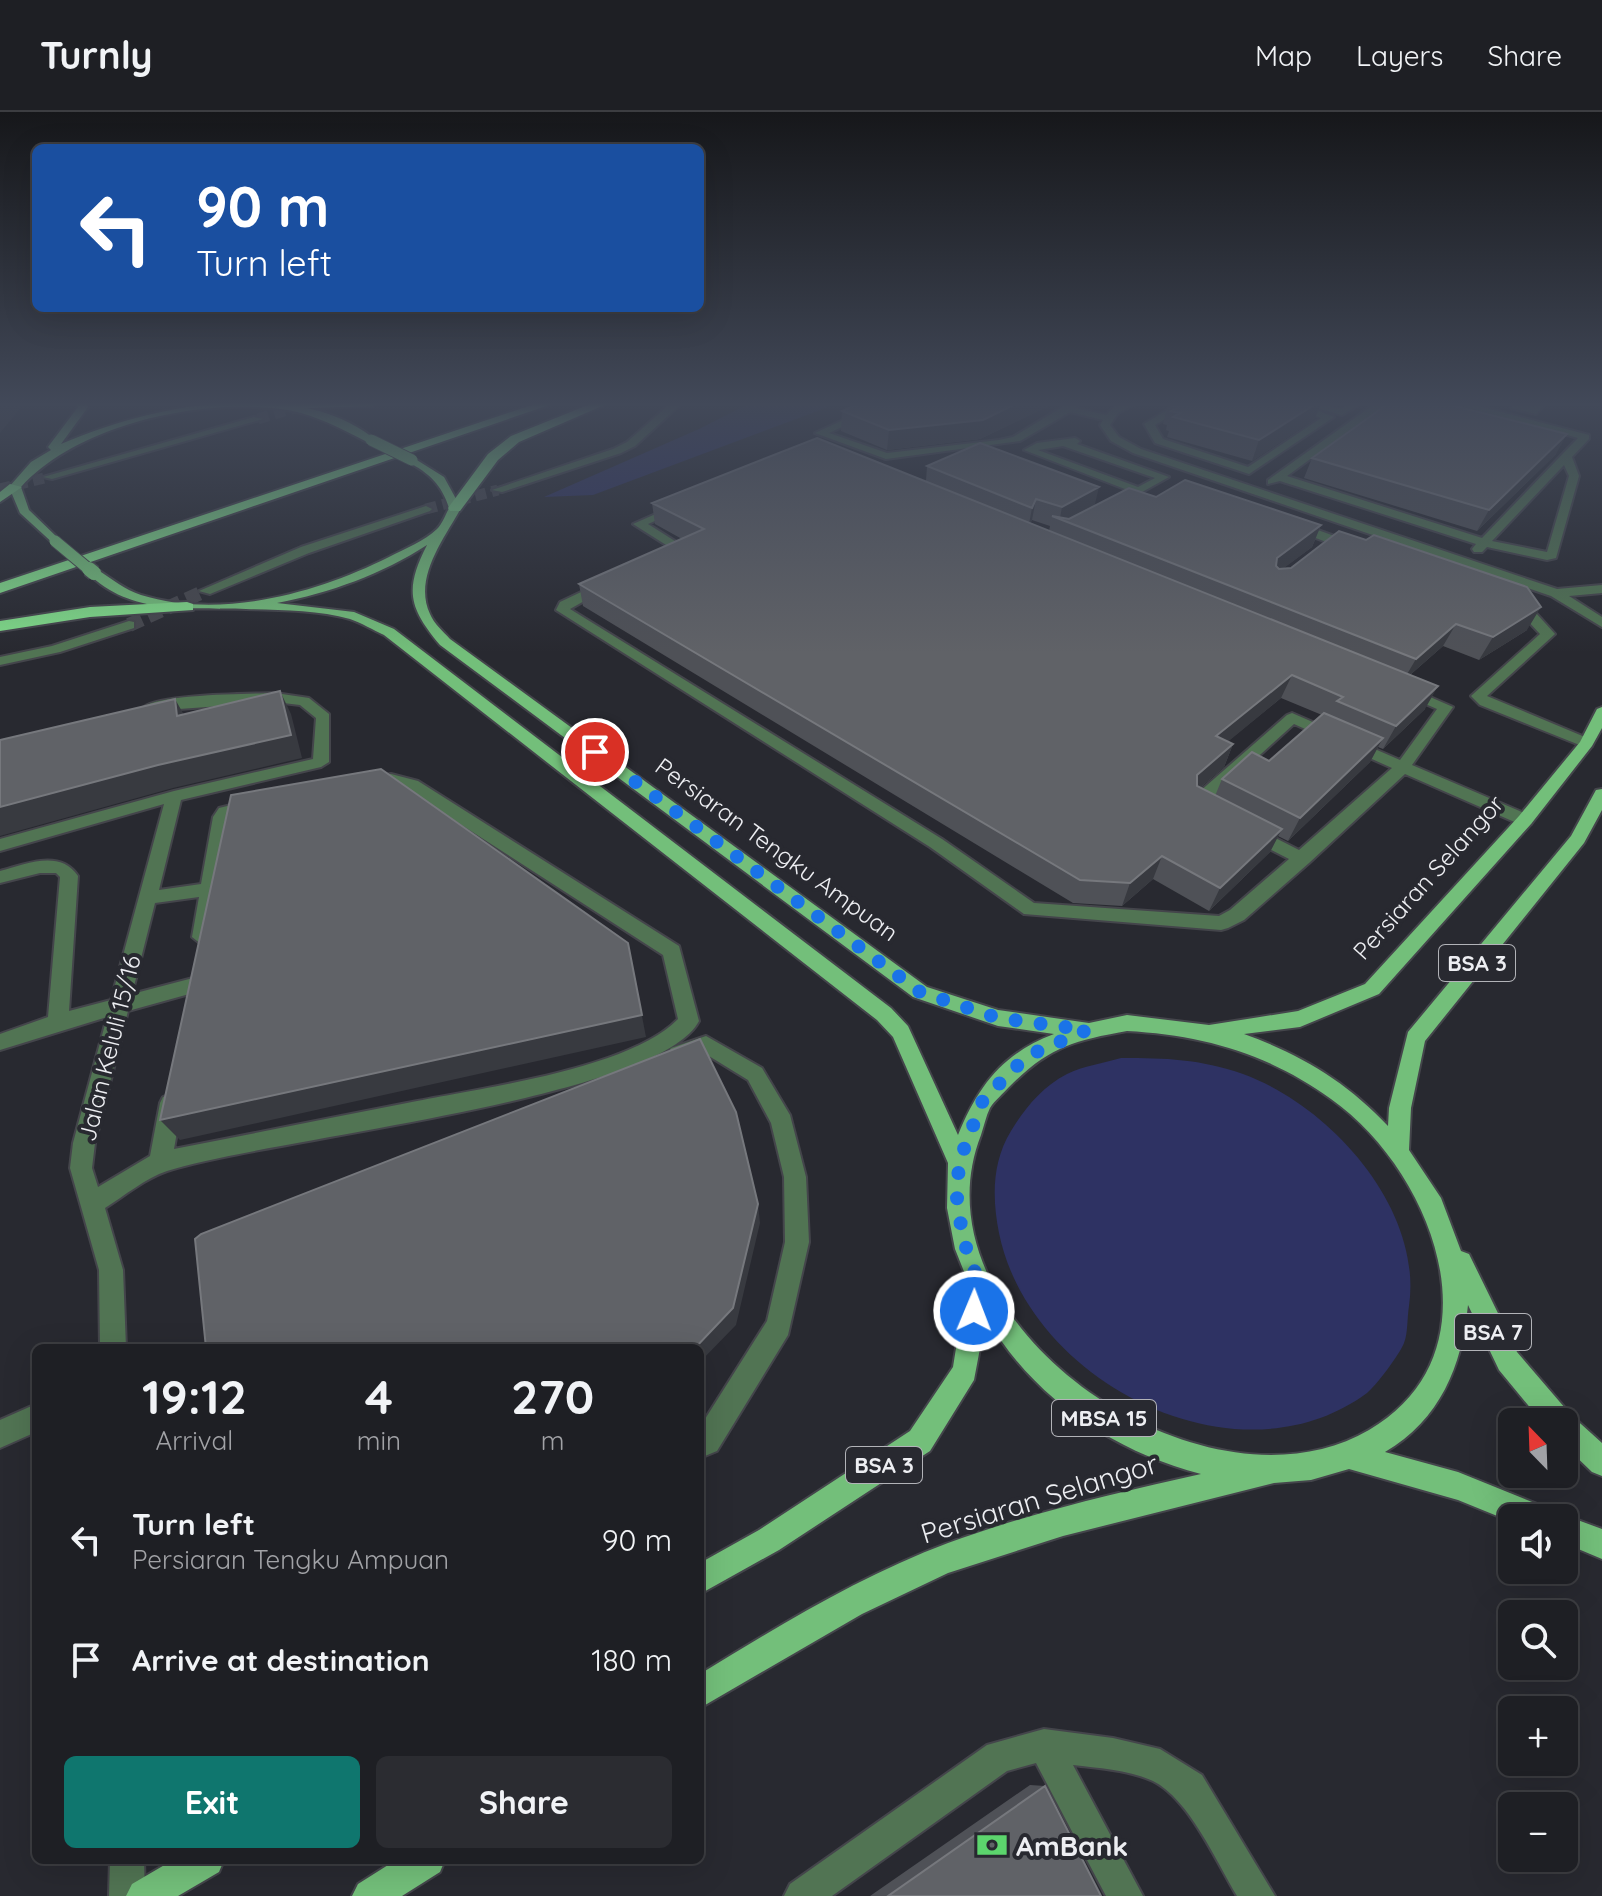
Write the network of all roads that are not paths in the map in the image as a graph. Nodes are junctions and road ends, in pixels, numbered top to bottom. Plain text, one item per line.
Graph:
1 (258, 486) edge
2 (302, 486) edge
3 (446, 486) edge
4 (471, 486) edge
5 (509, 486) edge
6 (1126, 486) edge
7 (1147, 486) edge
8 (1231, 486) edge
9 (1264, 486) edge
10 (1307, 486) edge
11 (1540, 486) edge
12 (1571, 486) edge
13 (15, 487) joint
14 (498, 490) tunnel mouth
15 (1139, 491) junction
16 (1253, 492) junction
17 (0, 498) edge
18 (683, 506) edge
19 (455, 508) junction
20 (426, 509) tunnel mouth
21 (1099, 513) edge
22 (1274, 519) edge
23 (1351, 526) junction
24 (443, 530) junction
25 (1333, 540) junction
26 (1485, 543) junction
27 (1321, 549) edge
28 (44, 557) dead end
29 (1462, 562) junction
30 (657, 563) edge
31 (618, 581) edge
32 (0, 588) edge
33 (1602, 589) edge
34 (205, 591) tunnel mouth
35 (1556, 593) junction
36 (1506, 599) edge
37 (244, 605) junction
38 (187, 607) junction
39 (1602, 623) edge
40 (129, 625) tunnel mouth
41 (0, 626) edge
42 (0, 661) edge
43 (1387, 683) edge
44 (1602, 712) edge
45 (129, 713) edge
46 (1587, 743) junction
47 (1403, 767) junction
48 (348, 787) edge
49 (1602, 794) edge
50 (174, 796) junction
51 (276, 801) edge
52 (1525, 820) junction
53 (0, 845) edge
54 (1303, 859) junction
55 (0, 877) edge
56 (209, 889) junction
57 (148, 898) junction
58 (120, 1004) junction
59 (58, 1022) junction
60 (1087, 1030) junction
61 (1211, 1031) junction
62 (0, 1042) edge
63 (174, 1089) edge
64 (542, 1108) edge
65 (1398, 1150) junction
66 (160, 1162) junction
67 (959, 1162) junction
68 (91, 1204) junction
69 (1444, 1230) junction
70 (978, 1281) junction
71 (113, 1344) edge
72 (1548, 1408) edge
73 (32, 1420) edge
74 (0, 1434) edge
75 (1578, 1439) edge
76 (704, 1442) edge
77 (1351, 1456) junction
78 (1602, 1462) edge
79 (1283, 1469) junction
80 (1502, 1504) edge
81 (1578, 1535) edge
82 (1602, 1544) edge
83 (704, 1577) edge
84 (704, 1690) edge
85 (1044, 1745) junction
86 (127, 1864) edge
87 (200, 1864) edge
88 (422, 1864) edge
89 (127, 1896) edge
90 (144, 1896) edge
91 (370, 1896) edge
92 (802, 1896) edge
93 (1125, 1896) edge
94 (1257, 1896) edge

1 - 28 highway
2 - 32 highway
3 - 19 main road, bridge
4 - 19 highway
5 - 14 street
6 - 15 street
7 - 15 street
8 - 16 street
9 - 16 street
10 - 26 street
11 - 26 street
12 - 26 street
13 - 17 highway
13 - 38 main road, bridge
15 - 21 street
16 - 23 street
18 - 30 street
19 - 24 main road, Persiaran Tengku Ampuan
20 - 34 street
22 - 25 street
23 - 25 street
23 - 29 street
24 - 37 main road
24 - 60 main road, Persiaran Tengku Ampuan
25 - 27 street
26 - 29 street
29 - 35 street
31 - 54 street
33 - 35 street
35 - 39 street
36 - 46 street
37 - 38 main road
37 - 67 main road
38 - 41 highway
40 - 42 street
43 - 47 street
44 - 46 main road, Persiaran Selangor / BSA 3
45 - 50 street
46 - 52 main road, Persiaran Selangor / BSA 3
47 - 52 street
47 - 54 street
47 - 54 street
48 - 66 street
49 - 65 main road, BSA 3
50 - 53 street
50 - 57 street, Jalan Keluli 15/16
51 - 56 street
52 - 61 main road, Persiaran Selangor / BSA 3
55 - 59 street
56 - 57 street
56 - 58 street
57 - 58 street, Jalan Keluli 15/16
58 - 59 street
58 - 68 street, Jalan Keluli 15/16
59 - 62 street
60 - 61 main road, MBSA 15
60 - 67 main road, MBSA 15
61 - 65 main road, MBSA 15
63 - 66 street
64 - 76 street
65 - 69 main road, MBSA 15
66 - 68 street
67 - 70 main road, MBSA 15
68 - 71 street, Jalan Keluli 15/16
69 - 72 main road, BSA 7
69 - 77 main road, MBSA 15
70 - 79 main road, MBSA 15
70 - 83 main road, BSA 3
73 - 74 street
75 - 78 main road, BSA 7
77 - 79 main road, MBSA 15
77 - 80 main road
79 - 84 main road, Persiaran Selangor
81 - 82 main road
85 - 92 street
85 - 93 street
85 - 94 street
86 - 89 street
87 - 90 main road
88 - 91 main road

